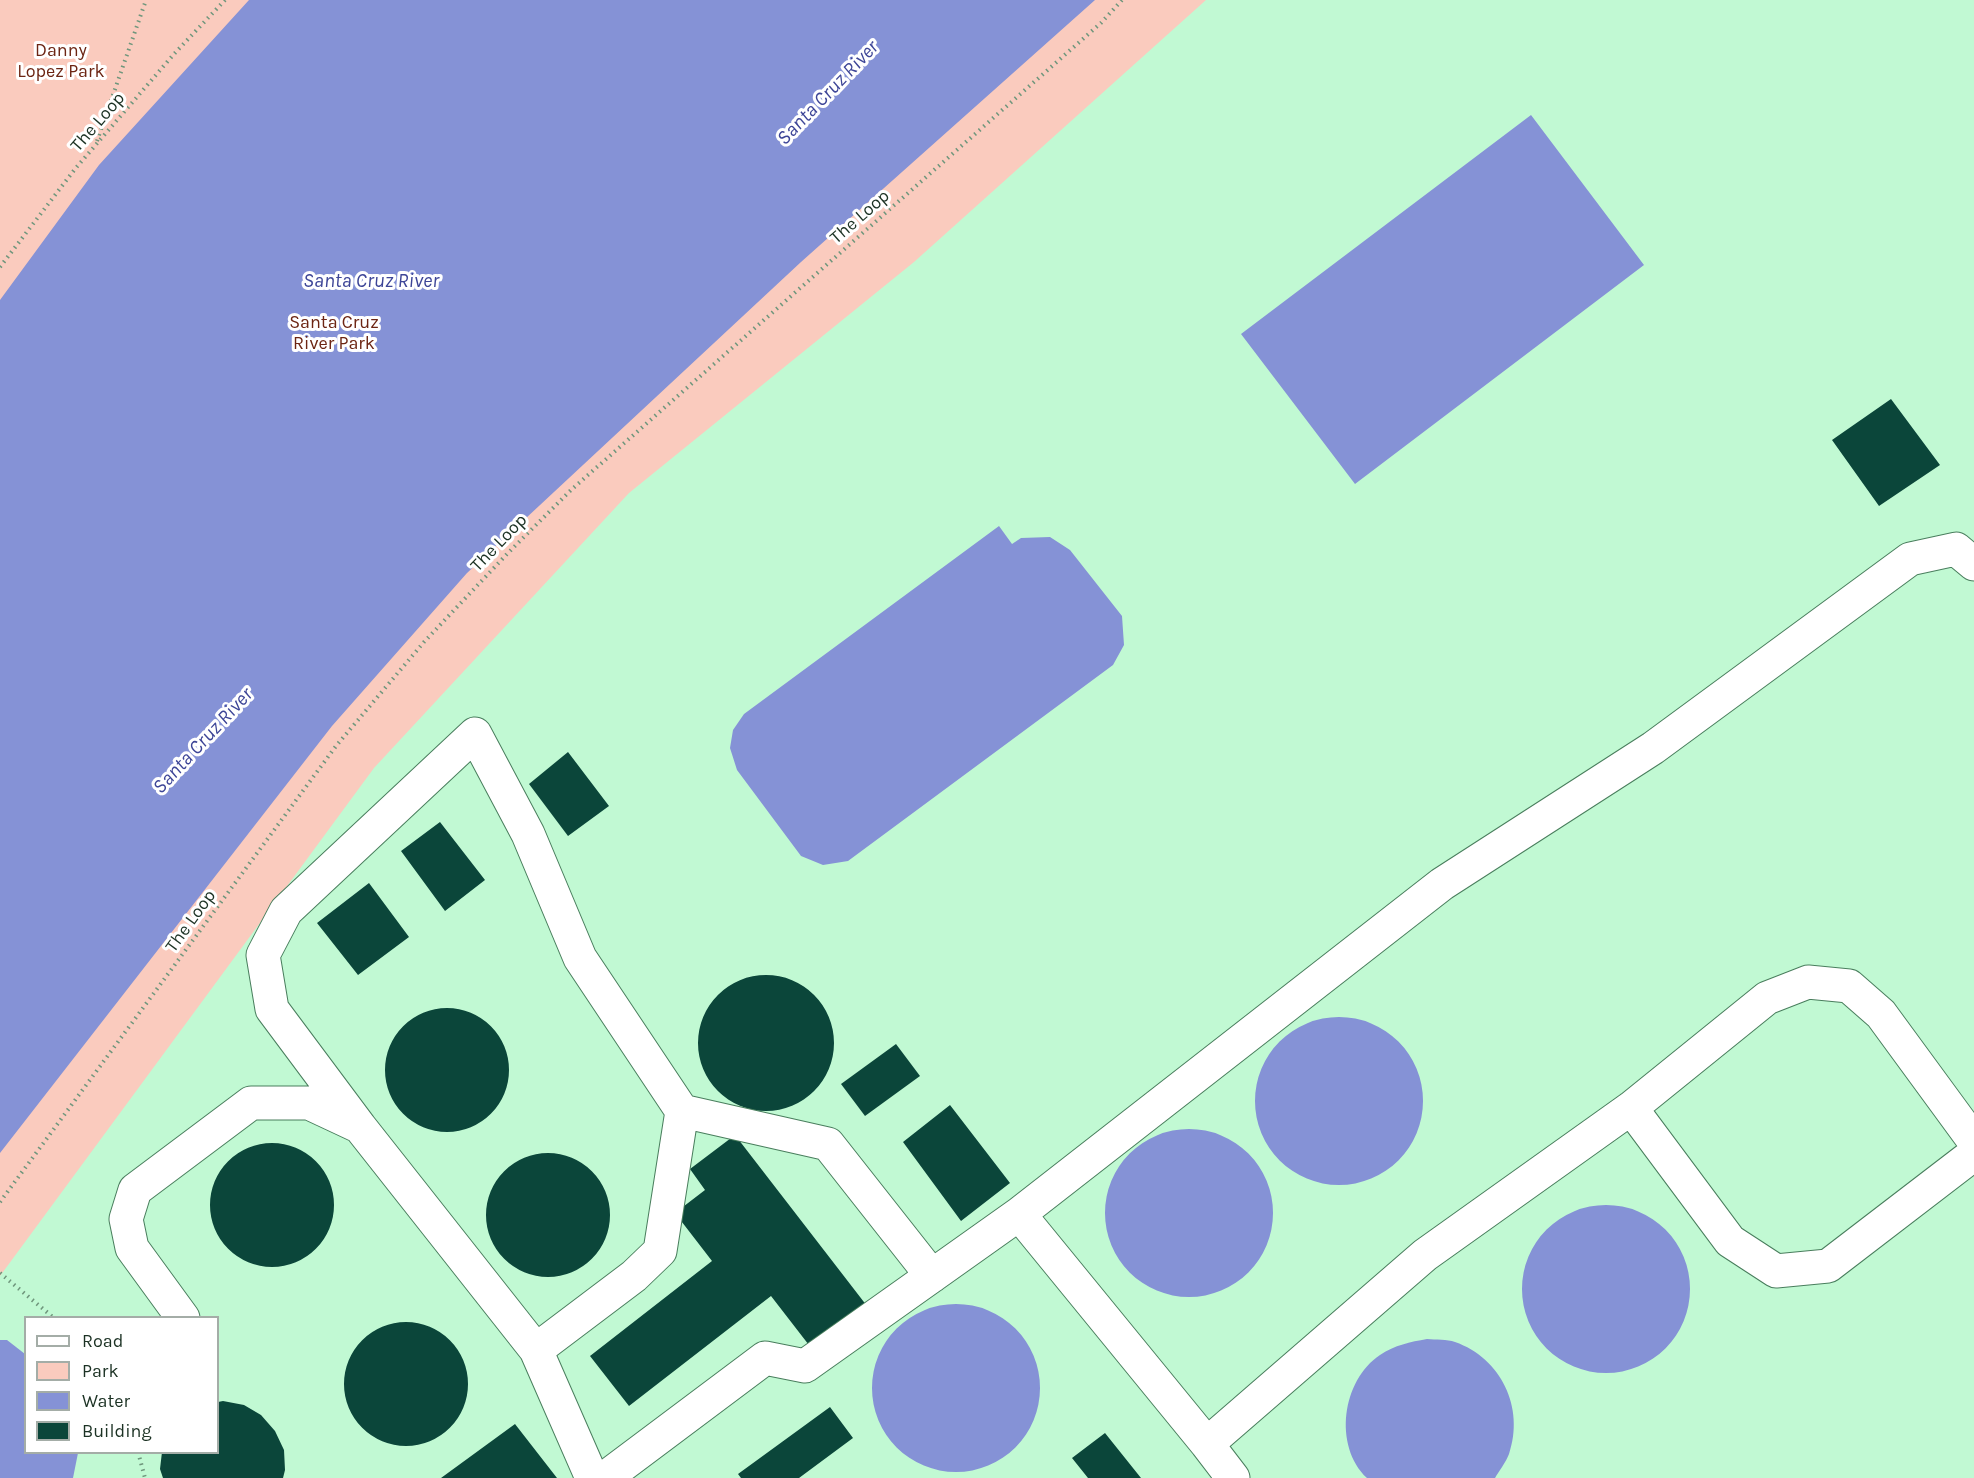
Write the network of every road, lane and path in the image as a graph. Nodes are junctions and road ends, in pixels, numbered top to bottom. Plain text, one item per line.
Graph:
1 (146, 0) edge
2 (225, 0) edge
3 (1122, 0) edge
4 (96, 144) junction
5 (0, 266) edge
6 (1974, 564) edge
7 (1631, 1108) junction
8 (682, 1111) junction
9 (360, 1127) junction
10 (1974, 1141) edge
11 (1974, 1154) edge
12 (0, 1202) edge
13 (1019, 1214) junction
14 (0, 1274) edge
15 (932, 1276) junction
16 (53, 1316) edge
17 (182, 1316) edge
18 (536, 1350) junction
19 (1207, 1444) junction
20 (139, 1454) edge
21 (145, 1478) edge
22 (592, 1478) edge
23 (605, 1478) edge
24 (1233, 1478) edge

1 - 4 path
2 - 4 path, The Loop
3 - 12 path, The Loop
4 - 5 path, The Loop
6 - 13 lane
7 - 10 lane
7 - 11 lane
7 - 19 lane
8 - 9 lane
8 - 15 lane
8 - 18 lane
9 - 17 lane
9 - 18 lane
13 - 15 lane
13 - 19 lane
14 - 16 path
15 - 23 lane
18 - 22 lane
19 - 24 lane
20 - 21 path

